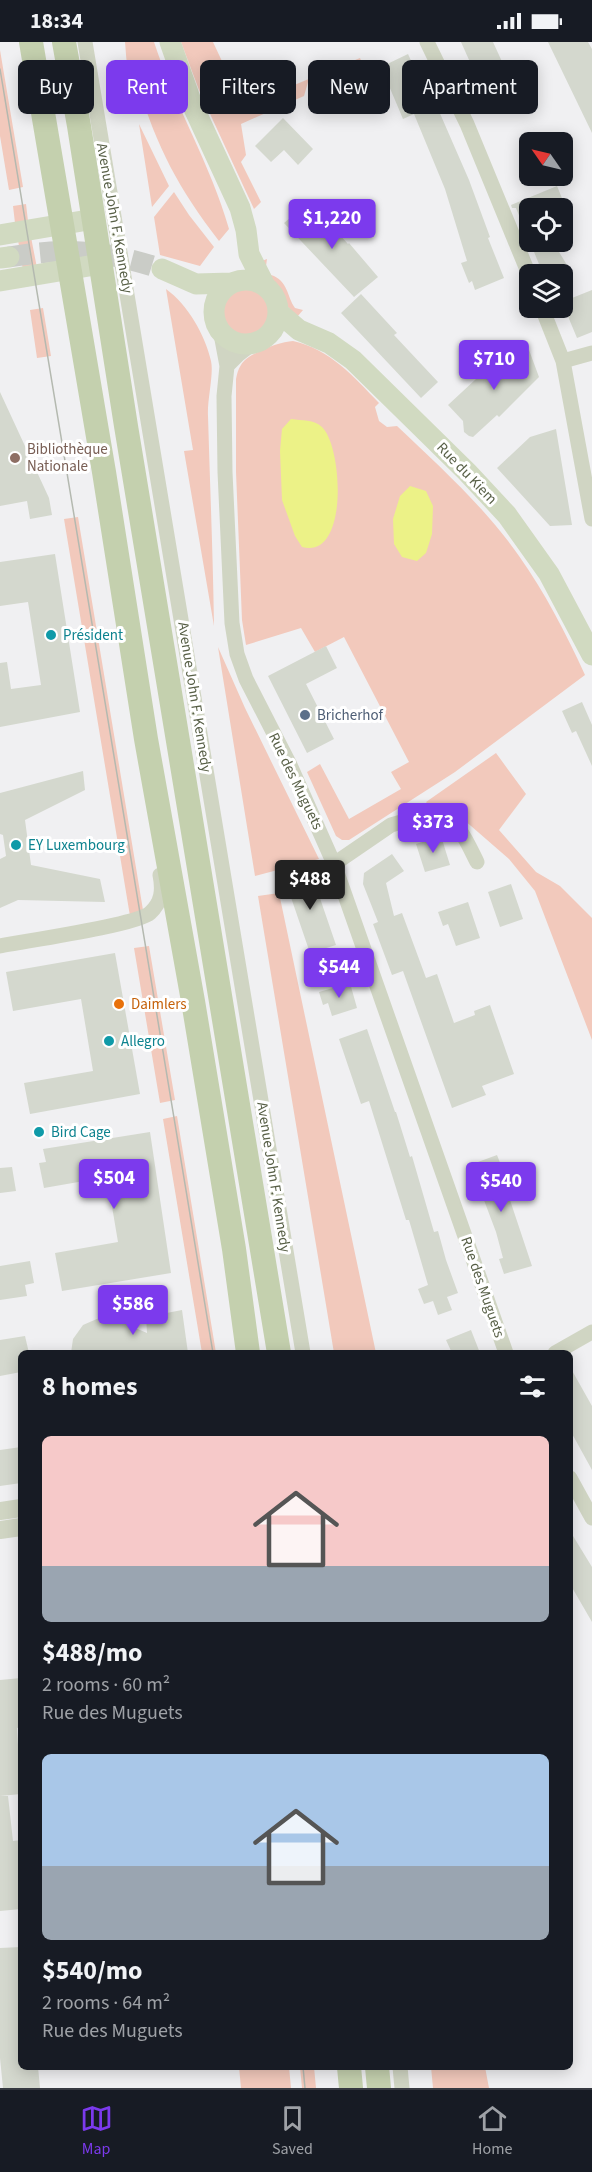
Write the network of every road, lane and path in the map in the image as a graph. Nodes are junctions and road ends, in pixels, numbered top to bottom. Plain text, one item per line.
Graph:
1 (31, 42) edge
2 (64, 42) edge
3 (85, 42) edge
4 (170, 42) edge
5 (427, 42) edge
6 (94, 219) junction
7 (62, 224) junction
8 (0, 235) edge
9 (249, 254) junction
10 (101, 264) junction
11 (524, 264) edge
12 (70, 269) junction
13 (162, 269) tunnel mouth
14 (0, 281) edge
15 (236, 282) junction
16 (196, 284) junction
17 (265, 286) junction
18 (214, 312) junction
19 (278, 312) junction
20 (546, 318) edge
21 (299, 330) junction
22 (221, 334) junction
23 (261, 340) junction
24 (592, 353) edge
25 (563, 361) junction
26 (227, 366) junction
27 (592, 519) edge
28 (592, 655) edge
29 (146, 739) junction
30 (477, 862) dead end
31 (334, 864) junction
32 (0, 946) edge
33 (592, 1332) edge
34 (248, 1350) edge
35 (279, 1350) edge
36 (303, 1350) edge
37 (505, 1350) edge
38 (560, 1350) edge
39 (573, 1483) edge
40 (18, 1508) edge
41 (0, 1511) edge
42 (592, 1518) edge
43 (18, 1527) edge
44 (0, 1530) edge
45 (349, 2070) edge
46 (377, 2070) edge
47 (400, 2070) edge
48 (351, 2088) edge
49 (379, 2088) edge
50 (402, 2088) edge

1 - 7 main road
2 - 6 main road, Avenue John F. Kennedy
3 - 36 street, Avenue John F. Kennedy
4 - 9 main road
5 - 11 street
6 - 7 main road
6 - 10 main road, Avenue John F. Kennedy
7 - 8 main road
7 - 12 main road
9 - 15 main road
9 - 17 main road
10 - 12 main road
10 - 35 main road, Avenue John F. Kennedy
12 - 14 main road
12 - 29 main road
13 - 16 main road
15 - 16 main road
15 - 17 main road
15 - 18 main road
16 - 18 main road
17 - 19 main road
18 - 22 main road
19 - 21 main road, Rue du Kiem
19 - 23 main road
20 - 25 street
21 - 23 main road
21 - 28 main road, Rue du Kiem
22 - 23 main road
22 - 26 street, Rue des Muguets
23 - 26 street
24 - 25 street
25 - 27 street
26 - 31 street, Rue des Muguets
29 - 32 street
29 - 34 main road
30 - 31 street
31 - 37 street, Rue des Muguets
33 - 38 street
39 - 42 street
40 - 41 street
43 - 44 street
45 - 48 main road
46 - 49 main road
47 - 50 street

